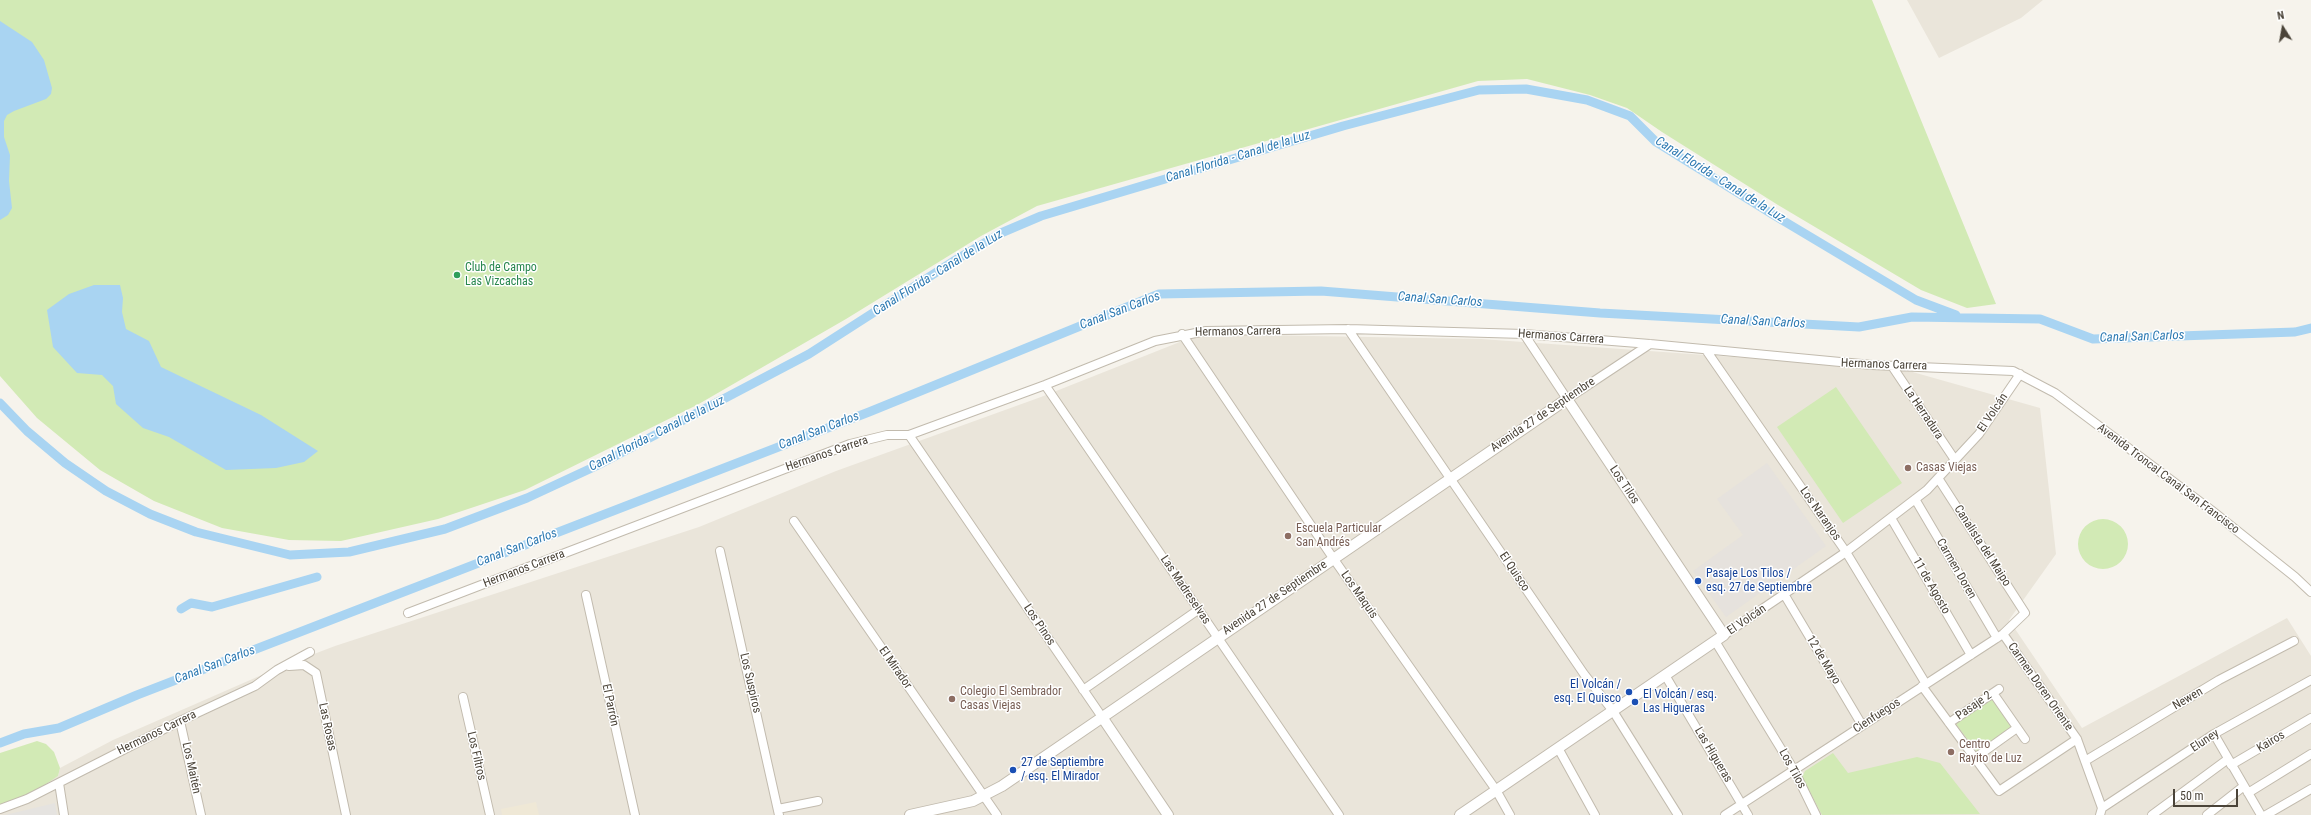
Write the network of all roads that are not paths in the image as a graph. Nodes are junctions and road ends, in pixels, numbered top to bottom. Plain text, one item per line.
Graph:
1 (1348, 329) junction
2 (1182, 334) junction
3 (1524, 334) junction
4 (1650, 344) junction
5 (1706, 350) junction
6 (1892, 366) junction
7 (2020, 374) junction
8 (1045, 385) junction
9 (1567, 399) junction
10 (909, 435) junction
11 (1955, 460) junction
12 (1938, 478) junction
13 (1450, 479) junction
14 (1915, 499) junction
15 (1891, 518) junction
16 (794, 521) dead end
17 (720, 551) dead end
18 (1846, 552) junction
19 (1333, 558) junction
20 (2311, 592) edge
21 (1784, 594) junction
22 (586, 595) dead end
23 (1198, 610) junction
24 (408, 613) dead end
25 (2025, 613) joint
26 (2000, 636) junction
27 (1217, 638) junction
28 (1720, 638) junction
29 (2294, 641) dead end
30 (310, 652) dead end
31 (1971, 655) junction
32 (284, 666) junction
33 (1665, 676) junction
34 (2311, 680) edge
35 (1924, 685) junction
36 (1084, 690) junction
37 (463, 697) dead end
38 (1613, 711) junction
39 (1102, 717) junction
40 (2311, 718) edge
41 (180, 721) junction
42 (1949, 723) junction
43 (1862, 725) junction
44 (2017, 728) junction
45 (2214, 734) junction
46 (2025, 738) dead end
47 (2077, 739) junction
48 (1558, 748) junction
49 (2311, 754) edge
50 (1975, 758) junction
51 (2085, 761) junction
52 (2230, 762) junction
53 (1794, 770) junction
54 (58, 783) junction
55 (2246, 789) junction
56 (1496, 790) junction
57 (2311, 790) edge
58 (984, 796) junction
59 (818, 800) dead end
60 (1742, 804) junction
61 (0, 809) edge
62 (778, 812) edge
63 (2101, 812) edge
64 (922, 814) edge
65 (64, 815) edge
66 (201, 815) edge
67 (346, 815) edge
68 (490, 815) edge
69 (635, 815) edge
70 (910, 815) edge
71 (996, 815) edge
72 (1168, 815) edge
73 (1339, 815) edge
74 (1460, 815) edge
75 (1510, 815) edge
76 (1595, 815) edge
77 (1678, 815) edge
78 (1725, 815) edge
79 (1748, 815) edge
80 (1816, 815) edge
81 (2152, 815) edge
82 (2207, 815) edge
83 (2260, 815) edge
84 (2266, 815) edge

1 - 2 street, Hermanos Carrera
1 - 3 street, Hermanos Carrera
1 - 13 street, El Quisco
2 - 8 street, Hermanos Carrera
2 - 19 street, Los Maquis
3 - 4 street, Hermanos Carrera
3 - 9 street, Los Tilos
4 - 5 street, Hermanos Carrera
4 - 9 street, Avenida 27 de Septiembre
5 - 6 street, Hermanos Carrera
5 - 18 street, Los Naranjos
6 - 7 street, Hermanos Carrera
6 - 11 street, La Herradura
7 - 11 street, El Volcán
7 - 20 street, Avenida Troncal Canal San Francisco
8 - 10 street, Hermanos Carrera
8 - 23 street, Las Madreselvas
9 - 13 street, Avenida 27 de Septiembre
9 - 28 street, Los Tilos
10 - 24 street, Hermanos Carrera
10 - 36 street, Los Pinos
11 - 12 street, El Volcán
12 - 14 street, El Volcán
12 - 25 street, Canalista del Maipo
13 - 19 street, Avenida 27 de Septiembre
13 - 38 street, El Quisco
14 - 15 street, El Volcán
14 - 26 street, Carmen Doren
15 - 18 street, El Volcán
15 - 31 street, 11 de Agosto
16 - 58 street, El Mirador
17 - 62 street, Los Suspiros
18 - 21 street, El Volcán
18 - 35 street, Los Naranjos
19 - 27 street, Avenida 27 de Septiembre
19 - 56 street, Los Maquis
21 - 28 street, El Volcán
21 - 43 street, 12 de Mayo
22 - 69 street, El Parrón
23 - 27 street, Las Madreselvas
23 - 36 street
25 - 26 street, Cienfuegos
26 - 31 street, Cienfuegos
26 - 47 street, Carmen Doren Oriente
27 - 39 street, Avenida 27 de Septiembre
27 - 73 street, Las Madreselvas
28 - 33 street, El Volcán
28 - 53 street, Los Tilos
29 - 51 street, Newen
30 - 32 street, Hermanos Carrera
31 - 35 street, Cienfuegos
32 - 41 street, Hermanos Carrera
32 - 67 street, Las Rosas
33 - 38 street, El Volcán
33 - 60 street, Las Higueras
34 - 45 street, Eluney
35 - 42 street, Los Naranjos
35 - 43 street, Cienfuegos
36 - 39 street, Los Pinos
37 - 68 street, Los Filtros
38 - 48 street, El Volcán
38 - 77 street, El Quisco
39 - 58 street, Avenida 27 de Septiembre
39 - 72 street, Los Pinos
40 - 52 street, Kairos
41 - 54 street, Hermanos Carrera
41 - 66 street, Los Maitén
42 - 44 street, Pasaje 2
42 - 50 street, Los Naranjos
43 - 53 street, Cienfuegos
44 - 46 street
44 - 50 street
45 - 52 street
45 - 63 street, Eluney
47 - 50 street, Los Naranjos
47 - 51 street, Carmen Doren Oriente
48 - 56 street, El Volcán
48 - 76 street
49 - 55 street
51 - 63 street, Carmen Doren Oriente
52 - 55 street
52 - 81 street, Kairos
53 - 60 street, Cienfuegos
53 - 80 street, Los Tilos
54 - 61 street, Hermanos Carrera
54 - 65 street
55 - 82 street
55 - 83 street
56 - 74 street, El Volcán
56 - 75 street, Los Maquis
57 - 84 street
58 - 64 street, Avenida 27 de Septiembre
58 - 71 street, El Mirador
59 - 62 street
60 - 78 street, Cienfuegos
60 - 79 street, Las Higueras
64 - 70 street, Avenida 27 de Septiembre

